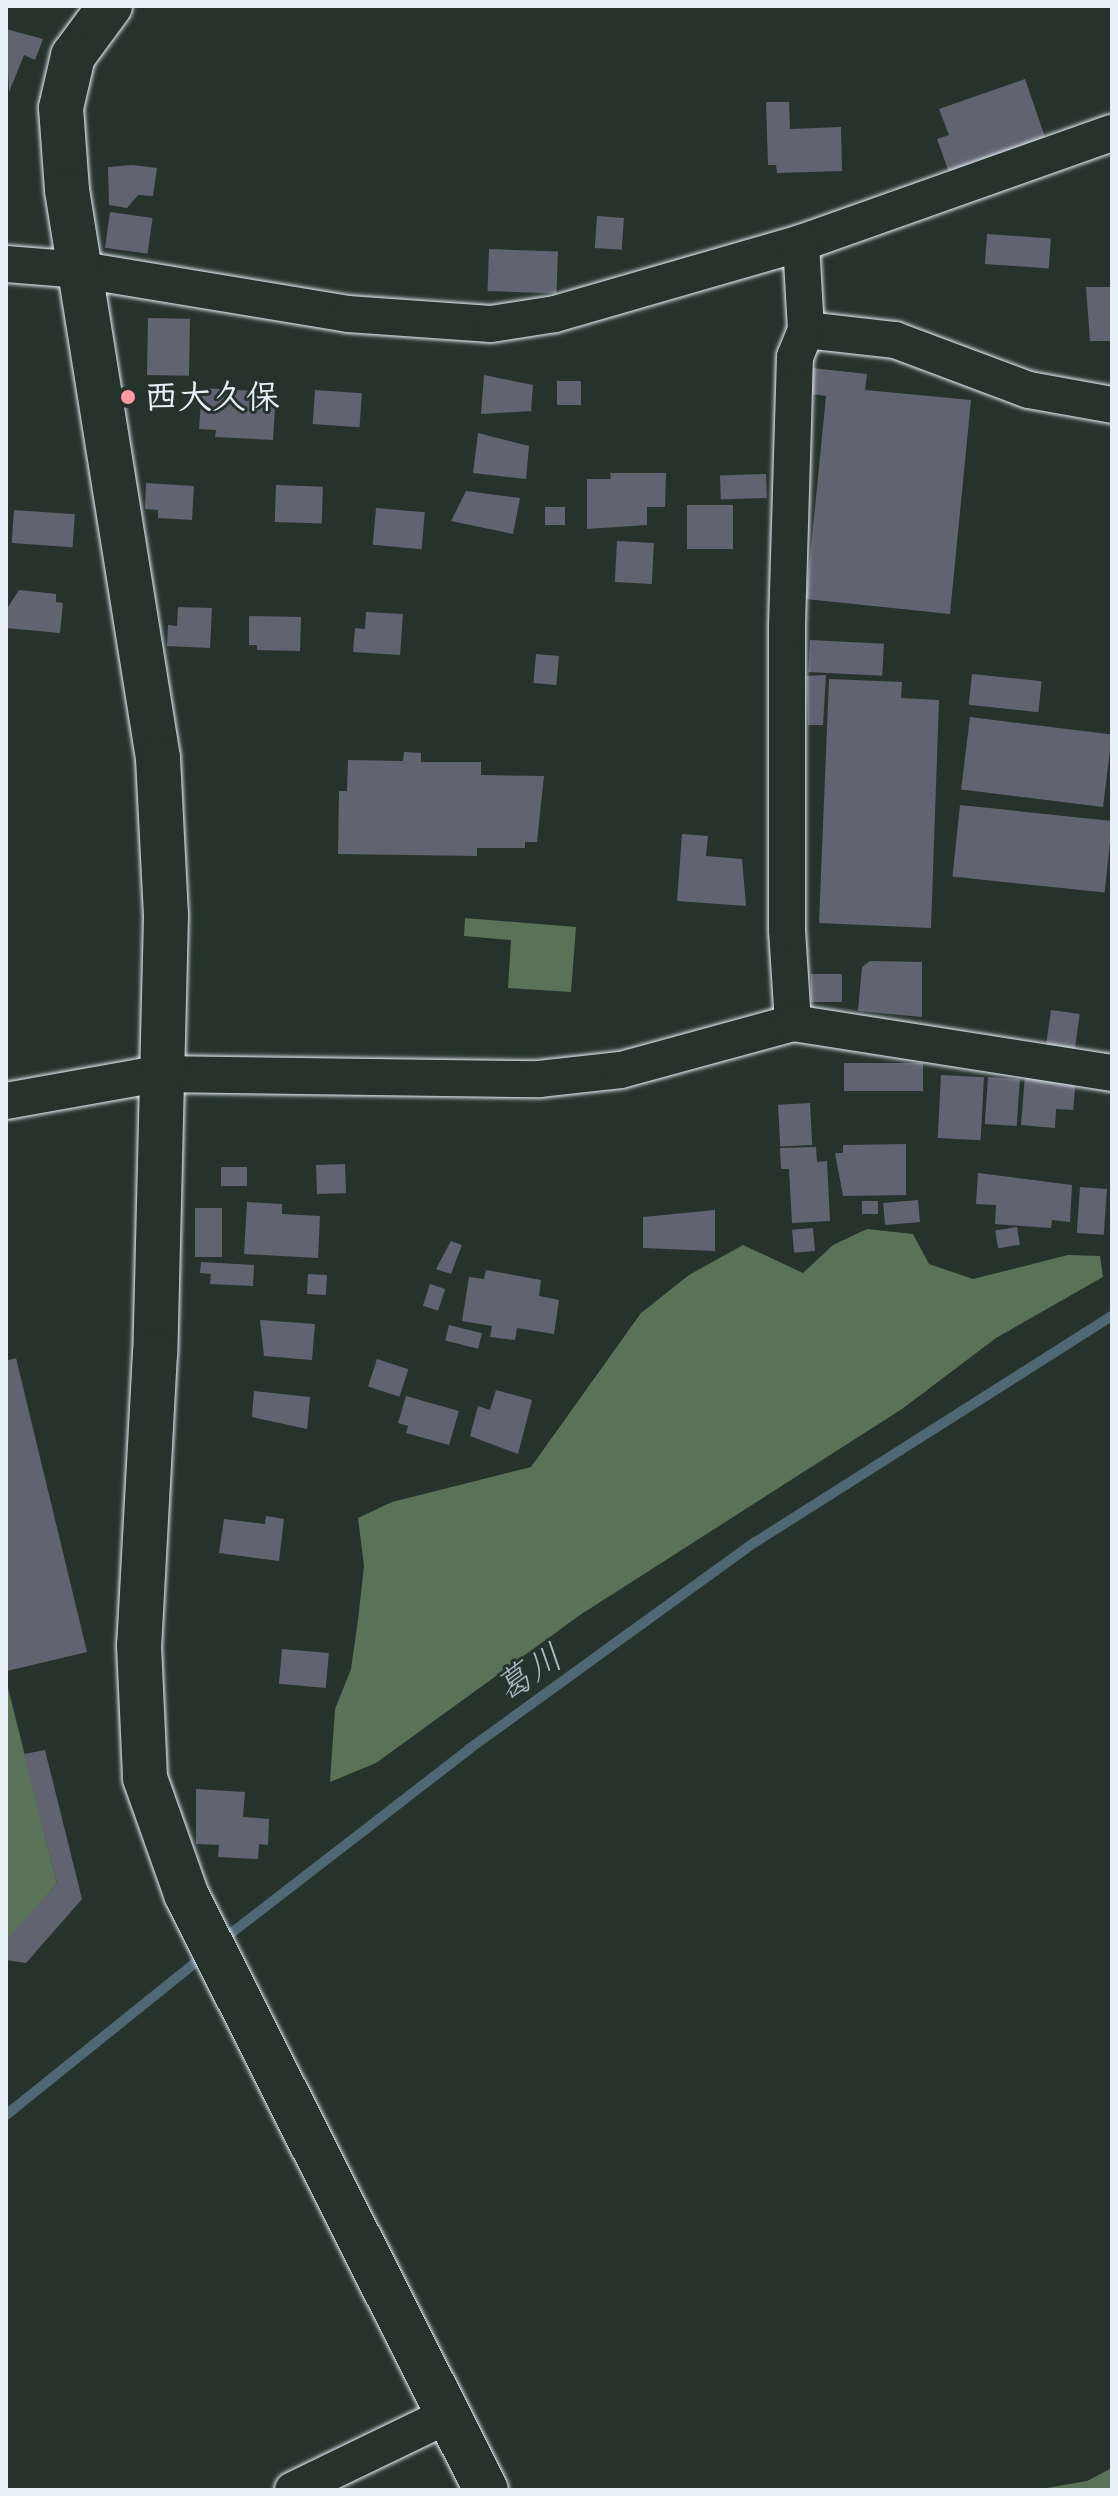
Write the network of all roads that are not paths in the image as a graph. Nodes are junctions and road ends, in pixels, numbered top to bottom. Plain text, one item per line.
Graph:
1 (110, 6) edge
2 (1112, 133) edge
3 (801, 243) junction
4 (6, 264) edge
5 (82, 270) junction
6 (806, 330) junction
7 (1112, 405) edge
8 (793, 1023) junction
9 (1112, 1073) edge
10 (158, 1074) junction
11 (6, 1101) edge
12 (446, 2416) junction
13 (293, 2490) edge
14 (486, 2490) edge

1 - 5 street
2 - 3 street
3 - 5 street
3 - 6 street
4 - 5 street
5 - 10 street
6 - 7 street
6 - 8 street
8 - 9 street
8 - 10 street
10 - 11 street
10 - 12 street
12 - 13 street
12 - 14 street

